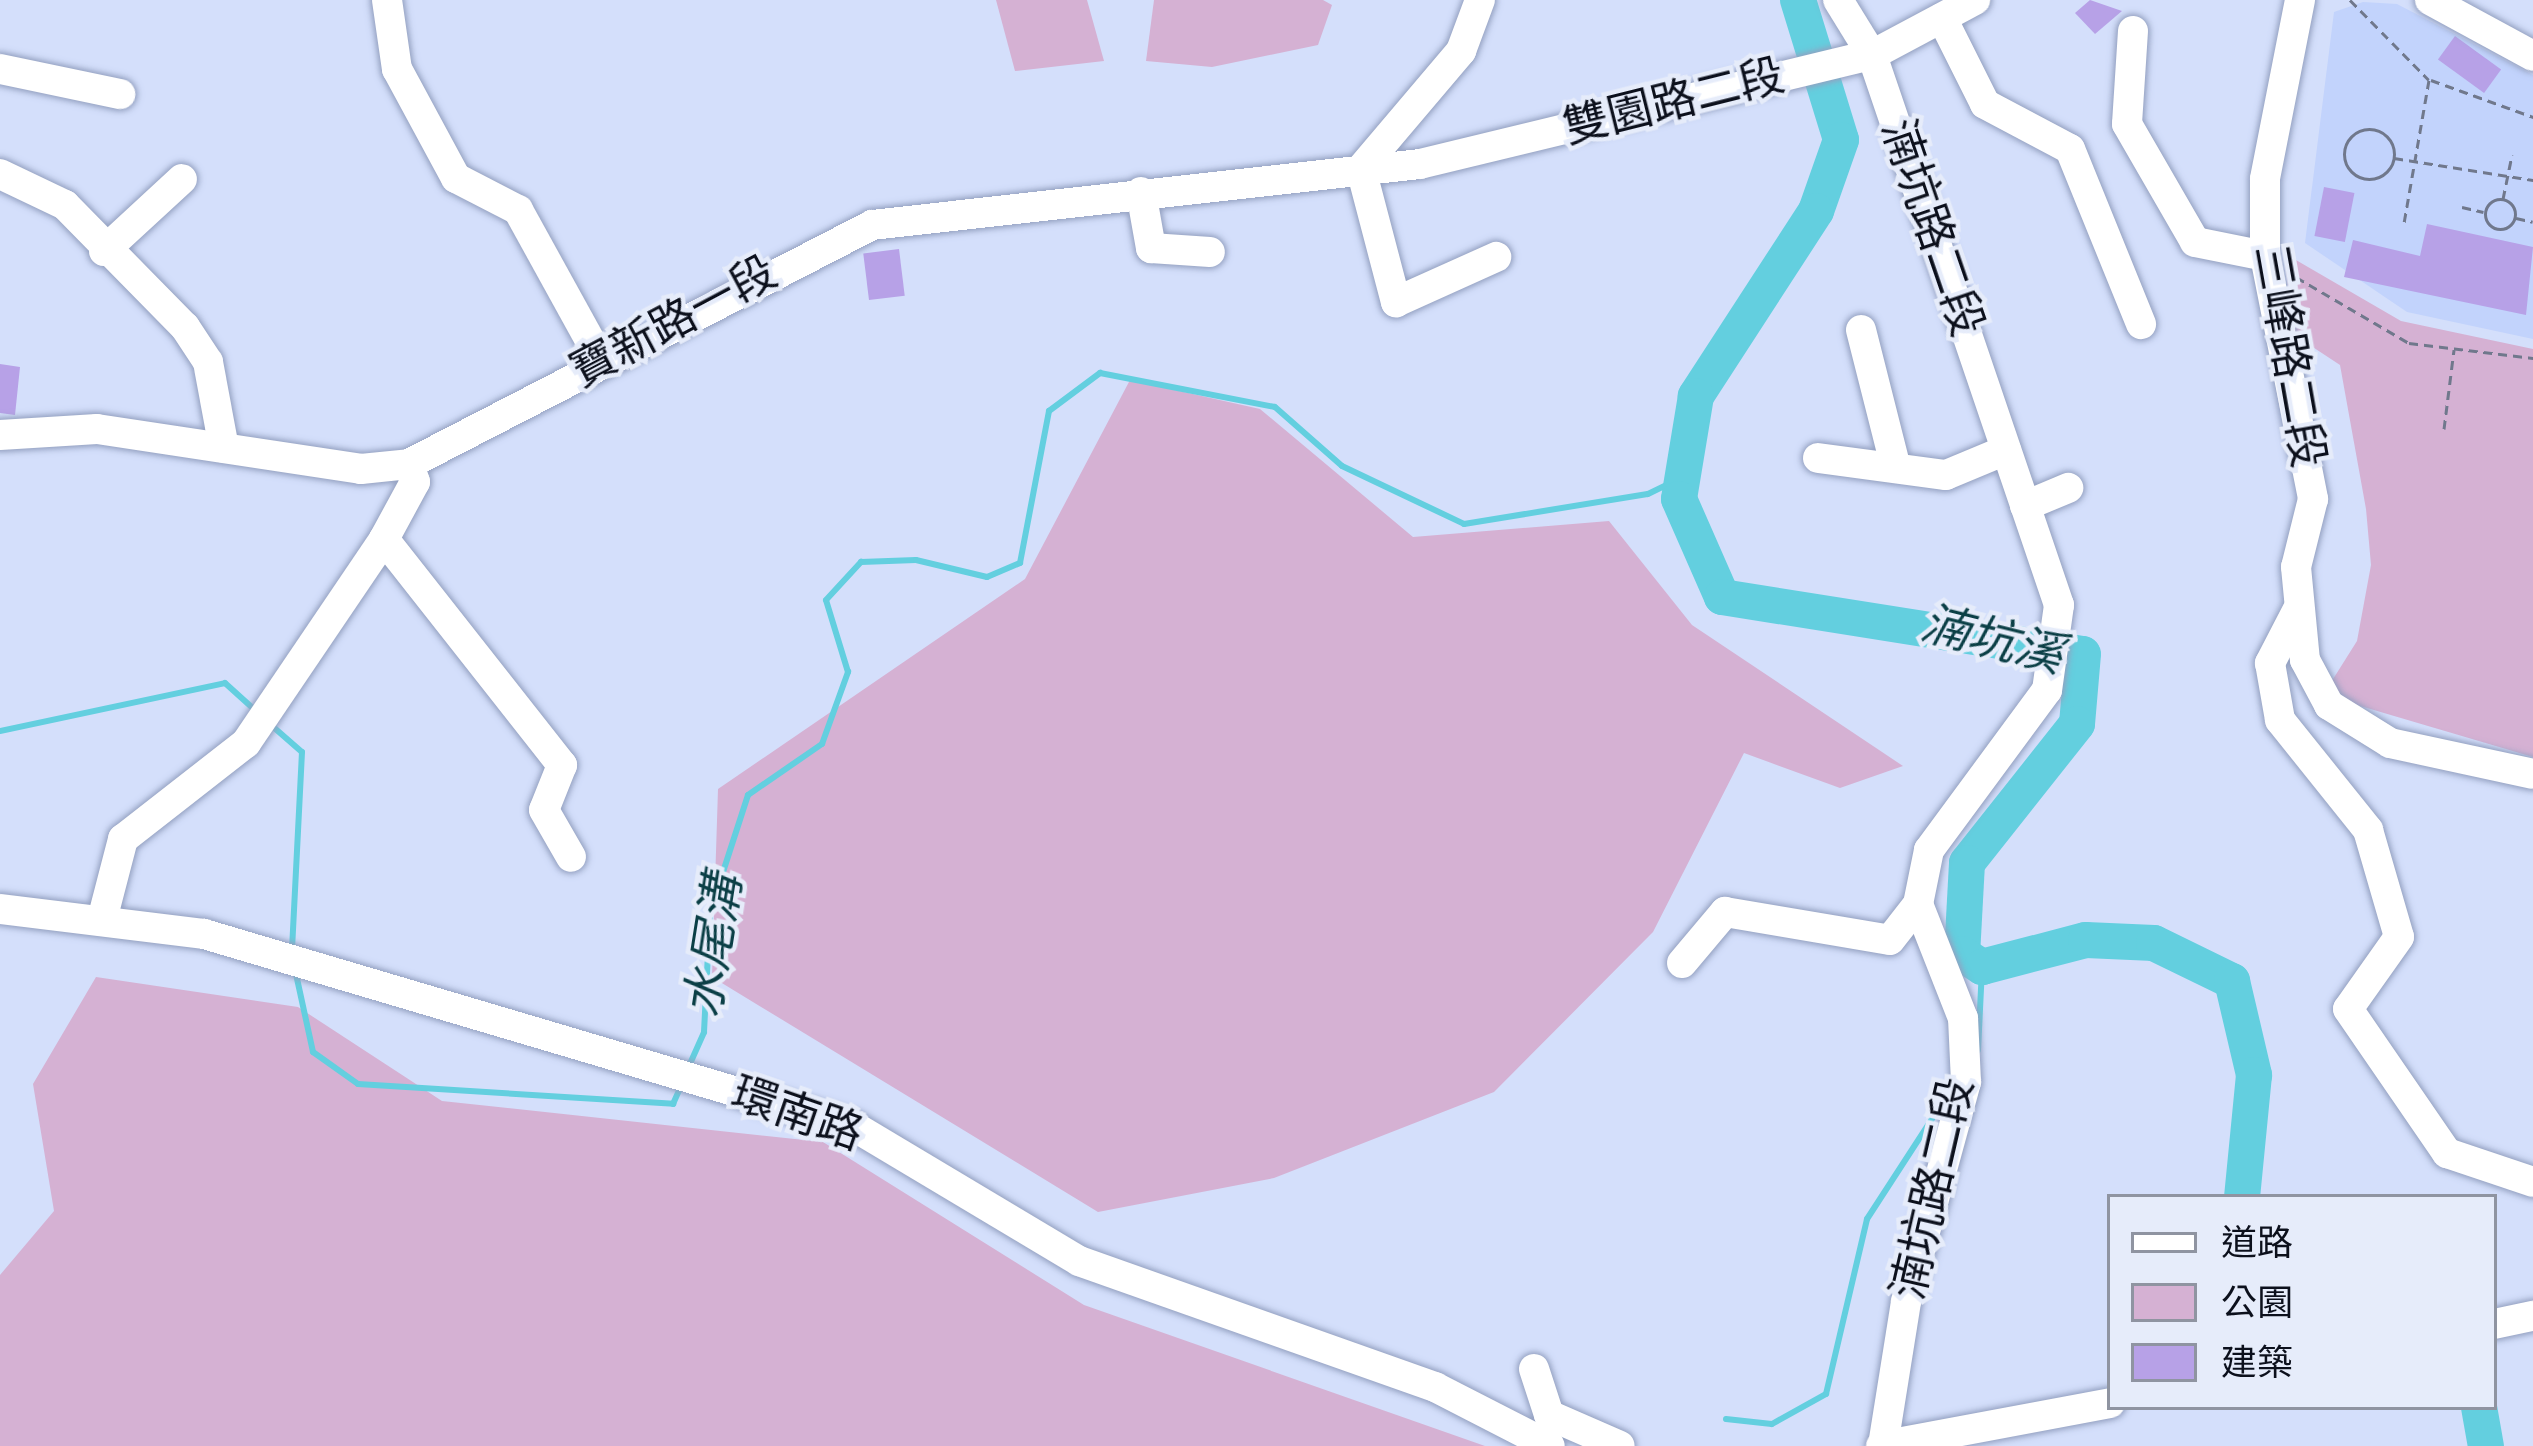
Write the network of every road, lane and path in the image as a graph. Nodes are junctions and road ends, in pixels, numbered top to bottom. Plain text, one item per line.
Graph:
1 (387, 0) edge
2 (1480, 0) edge
3 (1838, 0) edge
4 (1975, 0) edge
5 (2350, 0) edge
6 (2430, 0) edge
7 (2302, 9) edge
8 (1942, 18) junction
9 (2133, 31) dead end
10 (1872, 55) junction
11 (2533, 56) edge
12 (0, 69) edge
13 (2429, 80) junction
14 (121, 94) dead end
15 (2533, 117) edge
16 (2512, 155) dead end
17 (2394, 158) junction
18 (2415, 160) junction
19 (1361, 169) junction
20 (0, 174) edge
21 (2508, 176) junction
22 (182, 179) dead end
23 (2533, 180) edge
24 (1142, 192) junction
25 (2503, 199) junction
26 (2462, 207) dead end
27 (2485, 212) junction
28 (2514, 218) junction
29 (2533, 222) edge
30 (2404, 223) dead end
31 (104, 251) junction
32 (1210, 252) dead end
33 (2265, 256) junction
34 (1496, 257) dead end
35 (2141, 324) dead end
36 (1861, 330) dead end
37 (2454, 348) junction
38 (2533, 358) edge
39 (602, 362) junction
40 (2444, 429) dead end
41 (0, 435) edge
42 (224, 448) junction
43 (2006, 450) junction
44 (1818, 458) dead end
45 (409, 464) junction
46 (1896, 468) junction
47 (2068, 488) dead end
48 (2025, 506) junction
49 (384, 539) junction
50 (2297, 611) junction
51 (2533, 774) edge
52 (571, 857) dead end
53 (1918, 904) junction
54 (0, 909) edge
55 (103, 916) junction
56 (1682, 963) dead end
57 (2533, 1182) edge
58 (2533, 1316) edge
59 (2497, 1323) edge
60 (1534, 1369) dead end
61 (2107, 1404) edge
62 (1550, 1446) edge
63 (1620, 1446) edge
64 (1882, 1446) edge

1 - 39 street
2 - 19 street
3 - 10 street, 湳坑路二段
4 - 8 street, 雙園路二段
5 - 13 path
6 - 11 street
7 - 33 street, 三峰路二段
8 - 10 street, 雙園路二段
8 - 35 street
9 - 33 street
10 - 19 street, 雙園路二段
10 - 43 street, 湳坑路二段
12 - 14 street
13 - 15 path
13 - 18 path
16 - 21 path
17 - 17 path
17 - 18 path
18 - 21 path
18 - 30 path
19 - 24 street, 寶新路一段
19 - 34 street
20 - 31 street
21 - 23 path
21 - 25 path
22 - 31 street
24 - 32 street
24 - 39 street, 寶新路一段
25 - 27 path
25 - 28 path
26 - 27 path
27 - 28 path
28 - 29 path
31 - 42 street
33 - 37 path
33 - 50 street, 三峰路二段
36 - 46 street
37 - 38 path
37 - 40 path
39 - 45 street, 寶新路一段
41 - 42 street, 寶新路一段
42 - 45 street, 寶新路一段
43 - 46 street
43 - 48 street, 湳坑路二段
44 - 46 street
45 - 49 street
47 - 48 street
48 - 53 street, 湳坑路二段
49 - 52 street
49 - 55 street
50 - 51 street, 三峰路二段
50 - 57 street
53 - 56 street
53 - 64 street, 湳坑路二段
54 - 55 street, 環南路
55 - 62 street, 環南路
58 - 59 street
60 - 63 street
61 - 64 street

